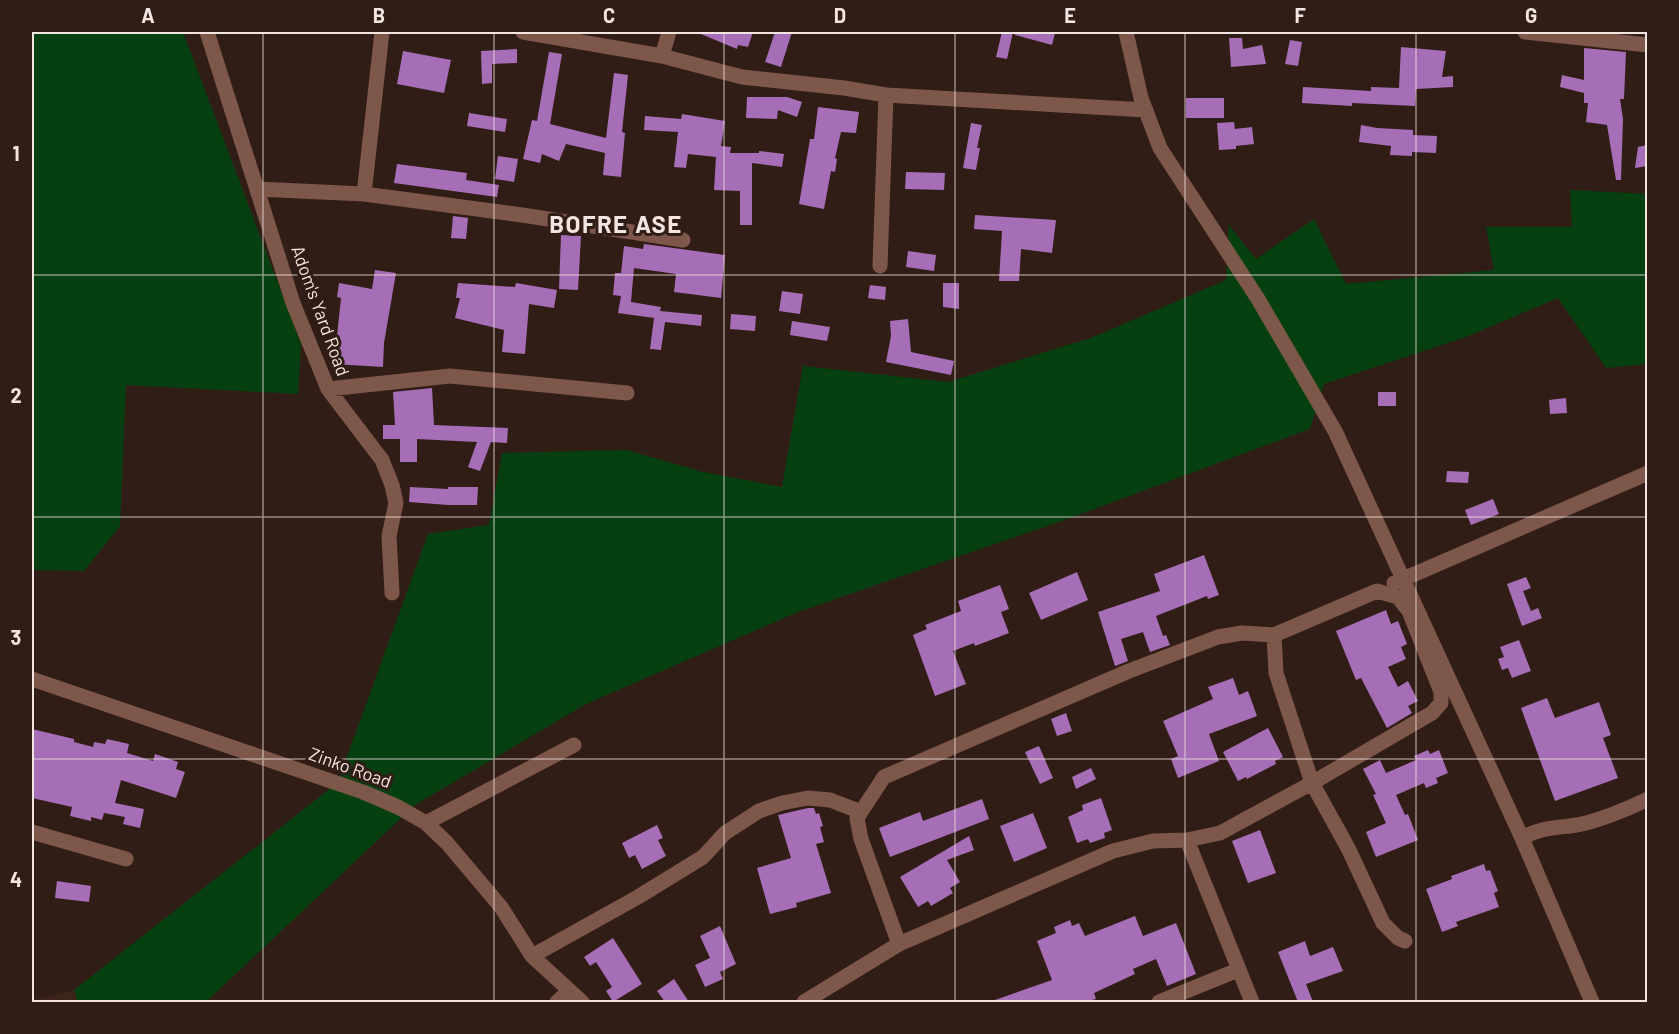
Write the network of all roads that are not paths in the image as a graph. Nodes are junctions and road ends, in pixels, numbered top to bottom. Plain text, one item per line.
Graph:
1 (207, 32) edge
2 (382, 32) edge
3 (523, 32) edge
4 (669, 32) edge
5 (1126, 32) edge
6 (1525, 32) edge
7 (1647, 45) edge
8 (662, 56) junction
9 (886, 95) junction
10 (1146, 110) junction
11 (257, 189) junction
12 (364, 194) junction
13 (683, 240) dead end
14 (880, 266) dead end
15 (328, 389) junction
16 (627, 393) dead end
17 (1647, 473) edge
18 (1404, 579) junction
19 (1377, 591) junction
20 (392, 592) dead end
21 (1274, 635) junction
22 (32, 679) edge
23 (574, 745) dead end
24 (1312, 783) junction
25 (1647, 799) edge
26 (859, 811) junction
27 (426, 823) junction
28 (32, 832) edge
29 (1522, 838) junction
30 (1187, 840) junction
31 (126, 859) dead end
32 (1405, 942) dead end
33 (898, 944) junction
34 (532, 956) junction
35 (1238, 970) junction
36 (568, 991) junction
37 (557, 1002) edge
38 (582, 1002) edge
39 (804, 1002) edge
40 (1159, 1002) edge
41 (1252, 1002) edge
42 (1592, 1002) edge

1 - 11 street, Adom's Yard Road
2 - 12 street
3 - 8 street
4 - 8 street
5 - 10 street
6 - 7 street
8 - 9 street
9 - 10 street
9 - 14 street
10 - 18 street
11 - 12 street
11 - 15 street, Adom's Yard Road
12 - 13 street
15 - 16 street
15 - 20 street, Adom's Yard Road
17 - 18 street
18 - 19 street
18 - 29 street
19 - 21 street
19 - 24 street
21 - 24 street
21 - 26 street
22 - 27 street, Zinko Road
23 - 27 street
24 - 30 street
24 - 32 street
25 - 29 street
26 - 33 street
26 - 34 street
27 - 34 street, Zinko Road
28 - 31 street
29 - 42 street
30 - 33 street
30 - 35 street
33 - 39 street
34 - 36 street, Zinko Road
35 - 40 street
35 - 41 street
36 - 37 street
36 - 38 street, Zinko Road

